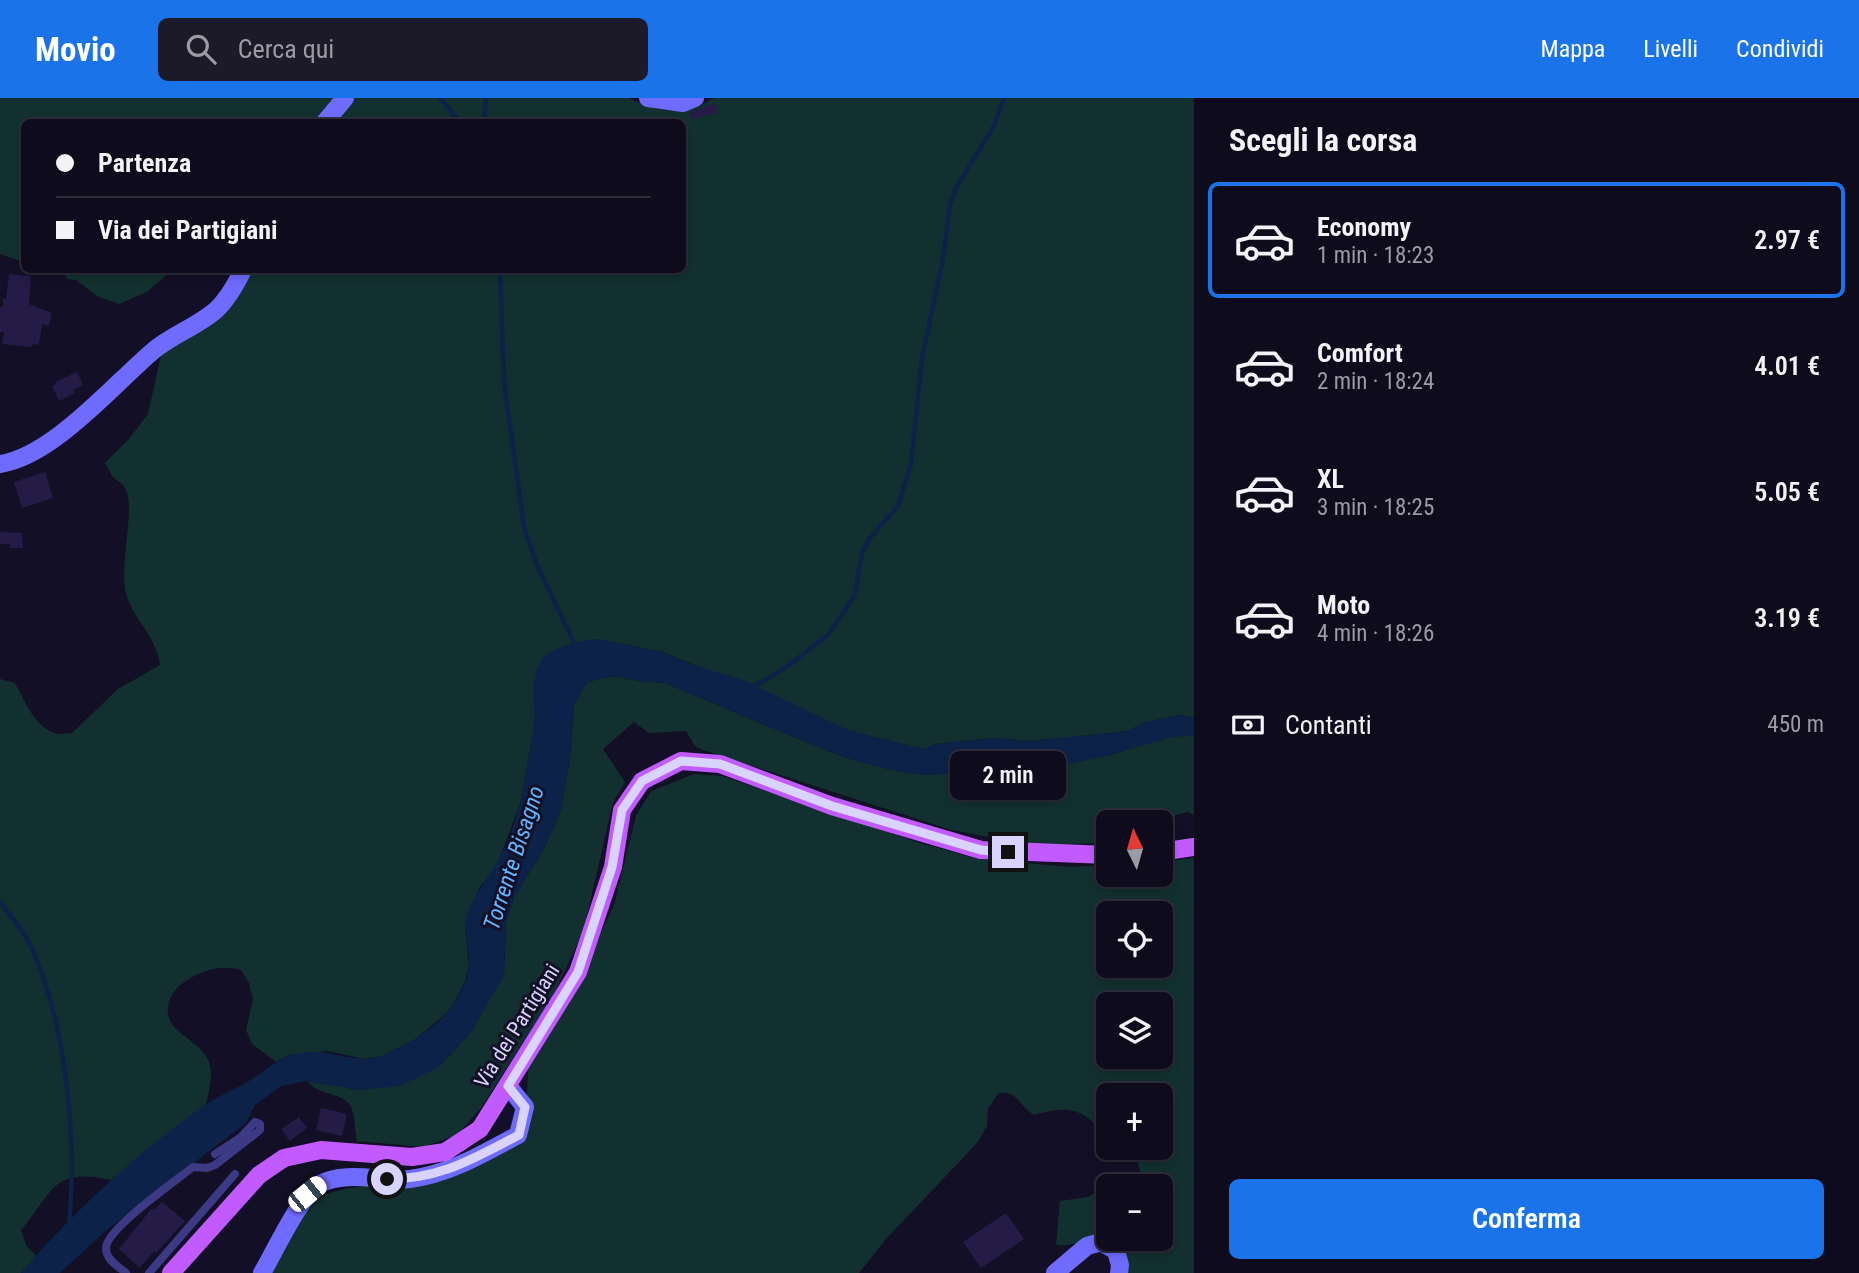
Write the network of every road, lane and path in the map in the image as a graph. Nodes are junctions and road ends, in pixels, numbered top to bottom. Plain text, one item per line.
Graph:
1 (345, 98) edge
2 (648, 98) edge
3 (695, 98) edge
4 (328, 119) edge
5 (241, 273) edge
6 (0, 464) edge
7 (1194, 847) edge
8 (1173, 850) edge
9 (1096, 855) edge
10 (508, 1086) junction
11 (215, 1154) dead end
12 (235, 1174) dead end
13 (126, 1273) edge
14 (149, 1273) edge
15 (171, 1273) edge
16 (262, 1273) edge
17 (1055, 1273) edge
18 (1119, 1273) edge

1 - 4 street
2 - 3 street
5 - 6 street
7 - 8 main road
9 - 10 main road, Via dei Partigiani
10 - 15 main road, Via dei Partigiani
10 - 16 street
11 - 13 lane
12 - 14 lane
17 - 18 street

